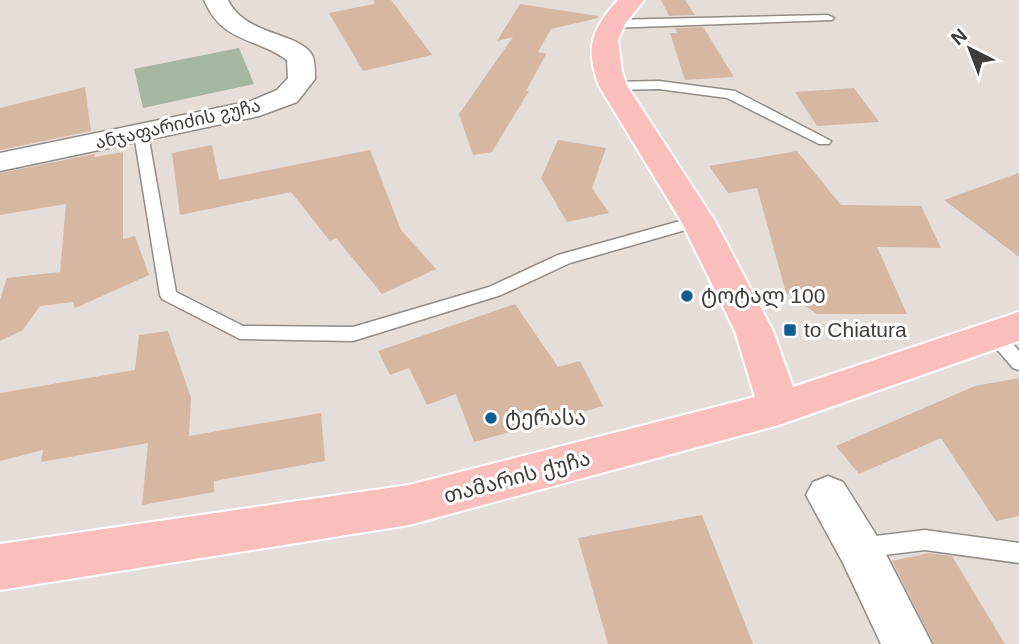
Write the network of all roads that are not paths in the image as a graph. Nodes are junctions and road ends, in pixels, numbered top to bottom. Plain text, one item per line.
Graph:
1 (216, 0) edge
2 (621, 12) edge
3 (828, 18) dead end
4 (612, 86) junction
5 (141, 134) junction
6 (824, 142) dead end
7 (0, 162) edge
8 (698, 221) junction
9 (1011, 341) edge
10 (779, 408) junction
11 (828, 495) dead end
12 (859, 548) junction
13 (1019, 553) edge
14 (0, 567) edge
15 (906, 644) edge

1 - 5 street, ანჯაფარიძის ჷუჩა
2 - 3 lane
2 - 4 main road
4 - 6 lane
4 - 8 main road
5 - 7 street, ანჯაფარიძის ჷუჩა
5 - 8 lane
8 - 10 main road
9 - 10 main road, თამარის ქუჩა
10 - 14 main road, თამარის ქუჩა
11 - 12 street
12 - 13 lane
12 - 15 street

